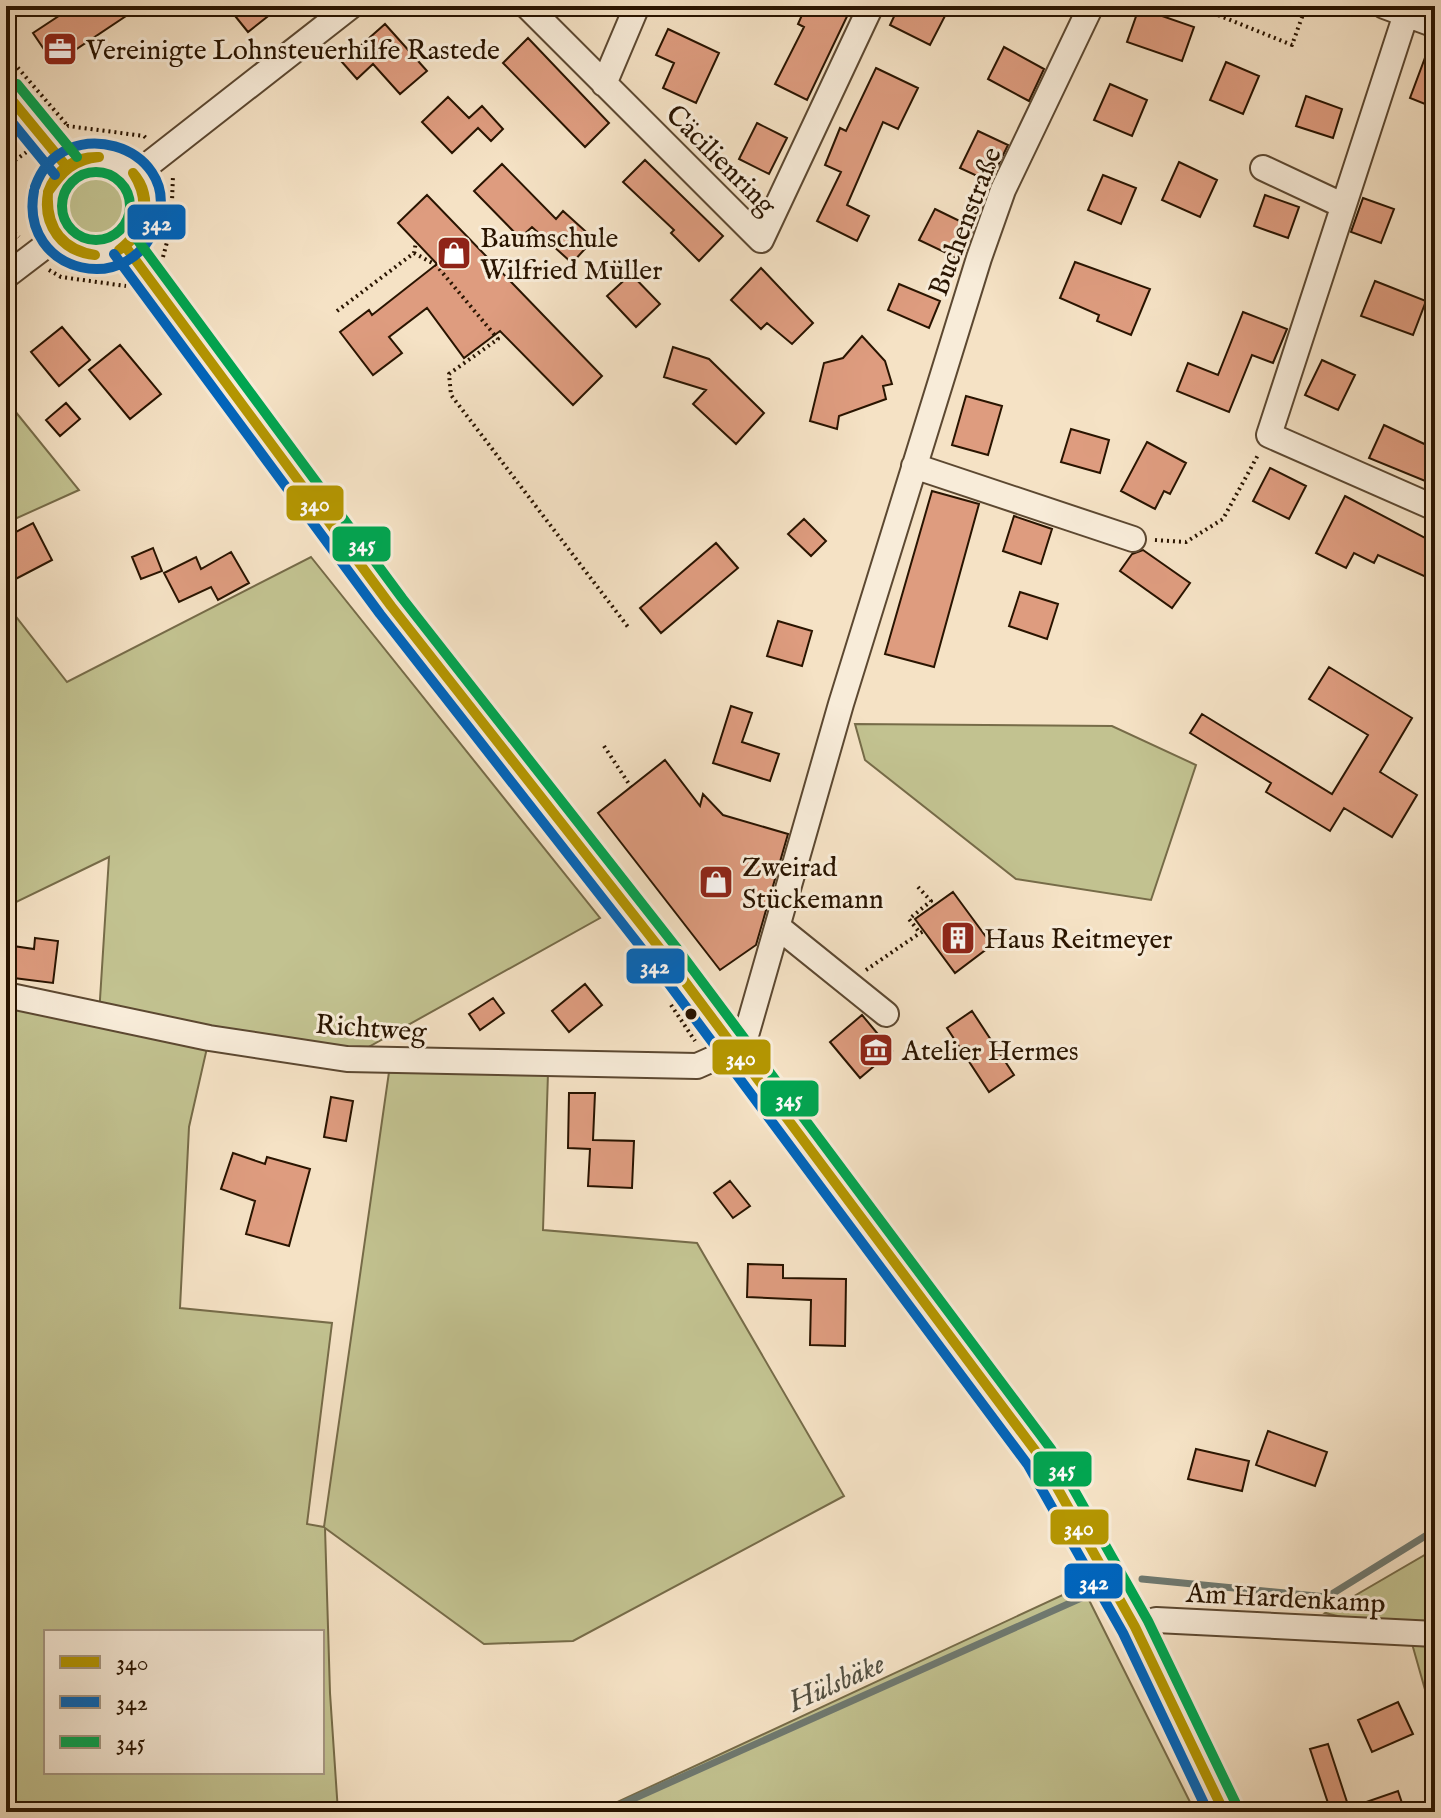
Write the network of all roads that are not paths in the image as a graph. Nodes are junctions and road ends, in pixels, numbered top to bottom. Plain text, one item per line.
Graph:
1 (351, 6) edge
2 (527, 6) edge
3 (637, 6) edge
4 (871, 6) edge
5 (1091, 6) edge
6 (1395, 10) edge
7 (1435, 25) edge
8 (604, 84) junction
9 (6, 93) edge
10 (66, 166) junction
11 (1263, 168) dead end
12 (135, 175) junction
13 (1342, 205) junction
14 (57, 237) junction
15 (125, 246) junction
16 (6, 276) edge
17 (914, 466) junction
18 (1435, 508) edge
19 (1133, 539) road end
20 (778, 927) junction
21 (6, 995) edge
22 (886, 1014) dead end
23 (731, 1046) junction
24 (1135, 1627) junction
25 (1435, 1634) edge
26 (1224, 1812) edge

1 - 12 street
2 - 8 street, Cäcilienring
3 - 8 street
4 - 8 street, Cäcilienring
5 - 17 street, Buchenstraße
6 - 7 street
6 - 13 street
9 - 10 street
10 - 12 street
10 - 14 street
11 - 13 street
12 - 15 street
13 - 18 street
14 - 15 street
14 - 16 street
15 - 23 street
17 - 19 street
17 - 20 street, Buchenstraße
20 - 22 street
20 - 23 street, Buchenstraße
21 - 23 street, Richtweg
23 - 24 street
24 - 25 street, Am Hardenkamp
24 - 26 street

